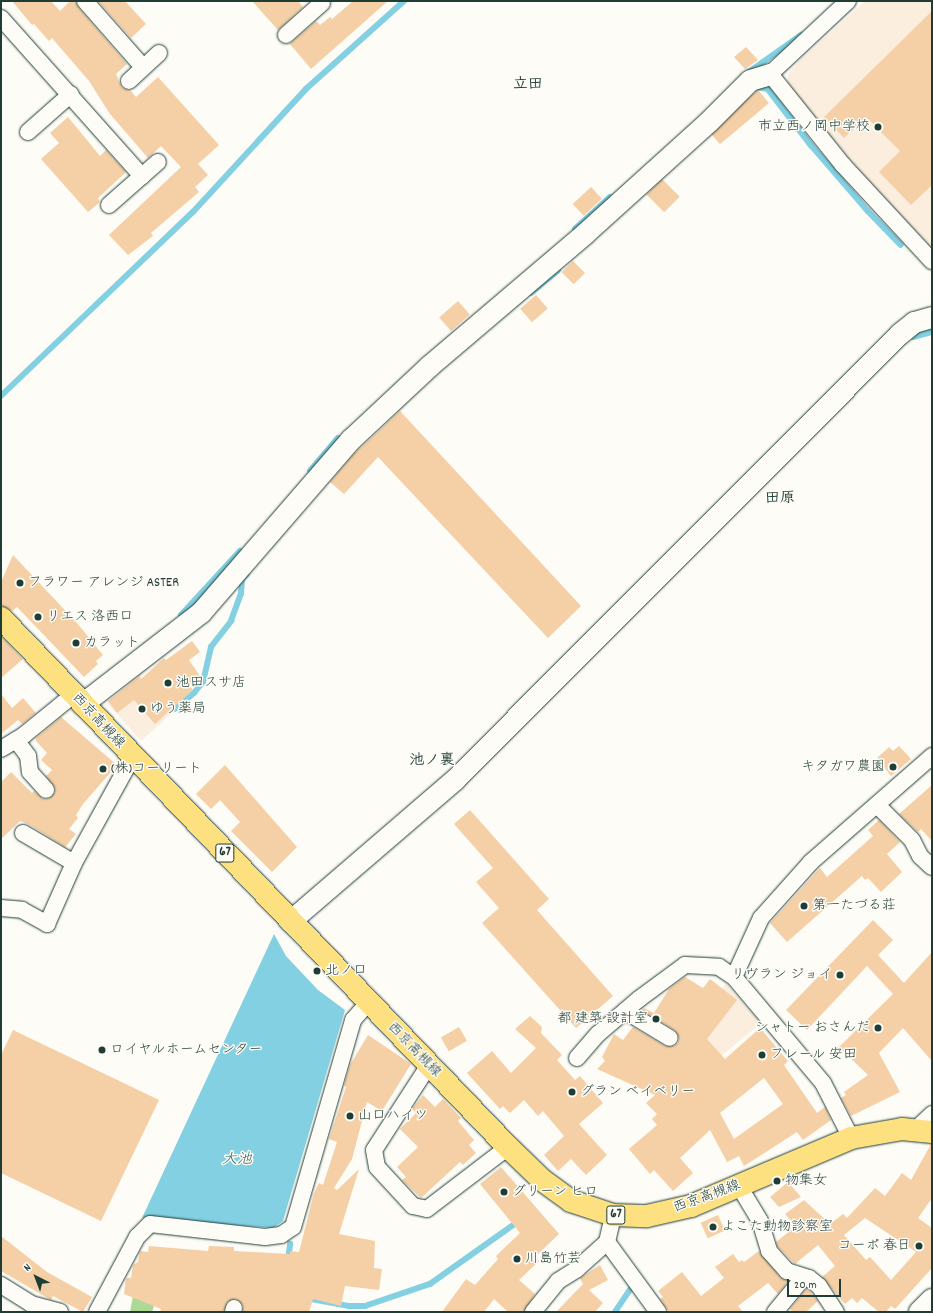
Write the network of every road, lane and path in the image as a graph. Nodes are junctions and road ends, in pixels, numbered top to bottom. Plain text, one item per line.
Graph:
1 (86, 1) edge
2 (848, 1) edge
3 (322, 2) edge
4 (1, 18) edge
5 (286, 35) dead end
6 (159, 53) dead end
7 (143, 67) junction
8 (770, 74) junction
9 (129, 81) dead end
10 (71, 94) junction
11 (28, 132) dead end
12 (158, 162) dead end
13 (142, 176) junction
14 (109, 205) dead end
15 (932, 261) edge
16 (932, 317) edge
17 (1, 618) edge
18 (77, 699) junction
19 (16, 740) junction
20 (1, 749) edge
21 (932, 756) edge
22 (132, 758) junction
23 (46, 790) dead end
24 (877, 805) junction
25 (23, 833) dead end
26 (74, 863) junction
27 (932, 867) edge
28 (1, 908) edge
29 (290, 921) junction
30 (734, 978) junction
31 (368, 1003) junction
32 (626, 1011) junction
33 (670, 1038) dead end
34 (578, 1058) dead end
35 (429, 1065) junction
36 (932, 1114) edge
37 (924, 1131) edge
38 (851, 1138) junction
39 (508, 1147) junction
40 (739, 1186) junction
41 (613, 1215) junction
42 (607, 1242) junction
43 (804, 1276) junction
44 (1, 1285) edge
45 (932, 1300) edge
46 (28, 1308) edge
47 (60, 1312) edge
48 (97, 1312) edge
49 (533, 1312) edge
50 (658, 1312) edge
51 (775, 1312) edge
52 (836, 1312) edge
53 (920, 1312) edge

1 - 7 street
2 - 8 street
3 - 5 street
4 - 10 street
6 - 7 street
7 - 9 street
8 - 15 street
8 - 18 street
10 - 11 street
10 - 13 street
12 - 13 street
13 - 14 street
16 - 29 street
17 - 18 main road, 西京高槻線 / 67
18 - 19 street
18 - 22 main road, 西京高槻線 / 67
19 - 20 street
19 - 23 street
21 - 24 street
22 - 26 street
22 - 29 main road, 西京高槻線 / 67
24 - 27 street
24 - 30 street
25 - 26 street
26 - 28 street
29 - 31 main road, 西京高槻線 / 67
30 - 32 street
30 - 38 street
31 - 35 main road, 西京高槻線 / 67
31 - 48 street
32 - 33 street
32 - 34 street
35 - 39 main road, 西京高槻線 / 67
35 - 39 street
36 - 37 street
37 - 38 main road, 西京高槻線 / 67
38 - 40 main road, 西京高槻線 / 67
39 - 41 main road, 西京高槻線 / 67
40 - 41 main road, 西京高槻線 / 67
40 - 43 street
41 - 42 street
42 - 49 street
42 - 50 street
43 - 51 street
43 - 52 street
44 - 46 street
45 - 53 main road
46 - 47 street

